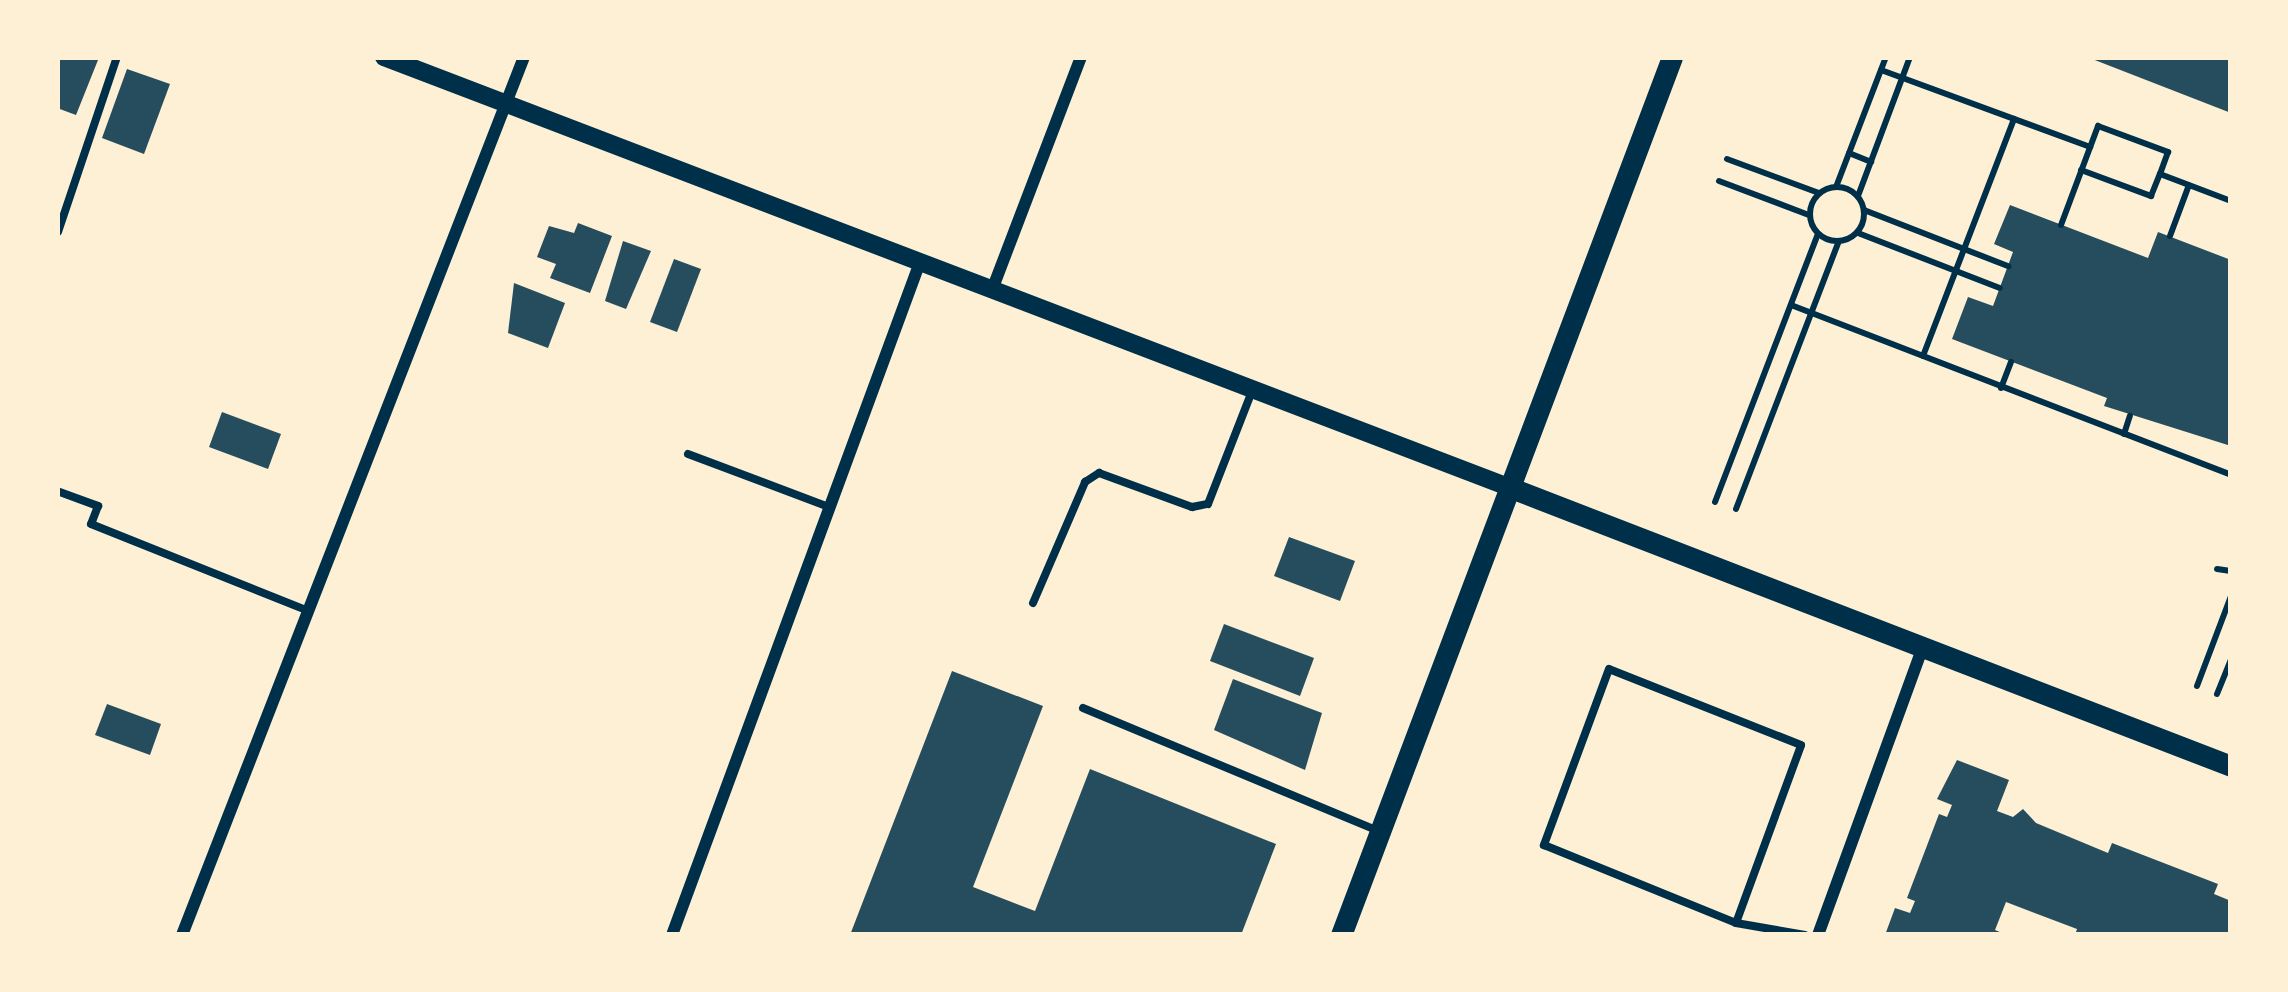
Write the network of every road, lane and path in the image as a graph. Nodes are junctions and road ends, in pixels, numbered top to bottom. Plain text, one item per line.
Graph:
1 (117, 57) edge
2 (384, 57) edge
3 (524, 57) edge
4 (1081, 57) edge
5 (1672, 57) edge
6 (1886, 57) edge
7 (1910, 57) edge
8 (1881, 70) junction
9 (1903, 77) junction
10 (506, 104) junction
11 (2014, 118) junction
12 (2090, 147) junction
13 (1849, 153) junction
14 (1727, 159) dead end
15 (1871, 162) junction
16 (2081, 170) junction
17 (2160, 174) junction
18 (1719, 181) dead end
19 (2189, 185) junction
20 (1836, 187) junction
21 (1819, 194) junction
22 (1858, 196) junction
23 (2231, 202) edge
24 (1864, 210) junction
25 (1809, 215) junction
26 (2062, 225) dead end
27 (58, 232) edge
28 (1857, 233) junction
29 (1818, 234) junction
30 (2170, 236) dead end
31 (1839, 241) junction
32 (1966, 249) junction
33 (920, 262) junction
34 (2008, 266) dead end
35 (1805, 268) junction
36 (1957, 272) junction
37 (1825, 276) junction
38 (2000, 288) dead end
39 (992, 290) junction
40 (1791, 305) junction
41 (1811, 314) junction
42 (1773, 351) junction
43 (1923, 358) junction
44 (1793, 359) junction
45 (2011, 362) dead end
46 (2001, 388) junction
47 (1252, 389) junction
48 (2130, 416) dead end
49 (2124, 434) junction
50 (688, 454) dead end
51 (2231, 475) edge
52 (1511, 488) junction
53 (57, 491) edge
54 (1715, 502) dead end
55 (830, 507) junction
56 (1736, 509) dead end
57 (2217, 569) dead end
58 (2231, 571) edge
59 (2231, 596) edge
60 (1033, 603) dead end
61 (308, 611) junction
62 (1922, 649) junction
63 (2231, 658) edge
64 (2197, 686) dead end
65 (2217, 694) dead end
66 (1083, 708) dead end
67 (2231, 766) edge
68 (1380, 831) junction
69 (1736, 923) junction
70 (182, 935) edge
71 (673, 935) edge
72 (1341, 935) edge
73 (1805, 935) edge
74 (1817, 935) edge

1 - 27 lane
2 - 10 street
3 - 10 street
4 - 39 street
5 - 52 main road
6 - 8 path
7 - 9 path
8 - 9 path
8 - 13 path
9 - 11 path
9 - 15 path
10 - 33 street
10 - 61 street
11 - 12 path
11 - 32 path
12 - 16 path
12 - 17 path
13 - 15 path
13 - 20 path
14 - 21 path
15 - 22 path
16 - 17 path
16 - 26 path
17 - 19 path
18 - 25 path
19 - 23 path
19 - 30 path
20 - 21 path
20 - 22 path
21 - 25 path
22 - 24 path
24 - 28 path
24 - 32 path
25 - 29 path
28 - 31 path
28 - 36 path
29 - 31 path
29 - 35 path
31 - 37 path
32 - 34 path
32 - 36 path
33 - 39 street
33 - 55 street
35 - 37 path
35 - 40 path
36 - 38 path
36 - 43 path
37 - 41 path
39 - 47 street
40 - 41 path
40 - 42 path
41 - 43 path
41 - 44 path
42 - 44 path
42 - 54 path
43 - 46 path
44 - 56 path
45 - 46 path
46 - 49 path
47 - 52 street
47 - 60 lane
48 - 49 path
49 - 51 path
50 - 55 lane
52 - 62 main road
52 - 68 main road
53 - 61 lane
55 - 71 street
57 - 58 path
59 - 64 path
61 - 70 street
62 - 67 main road
62 - 74 street
63 - 65 path
66 - 68 lane
68 - 72 main road
69 - 69 lane
69 - 73 lane

